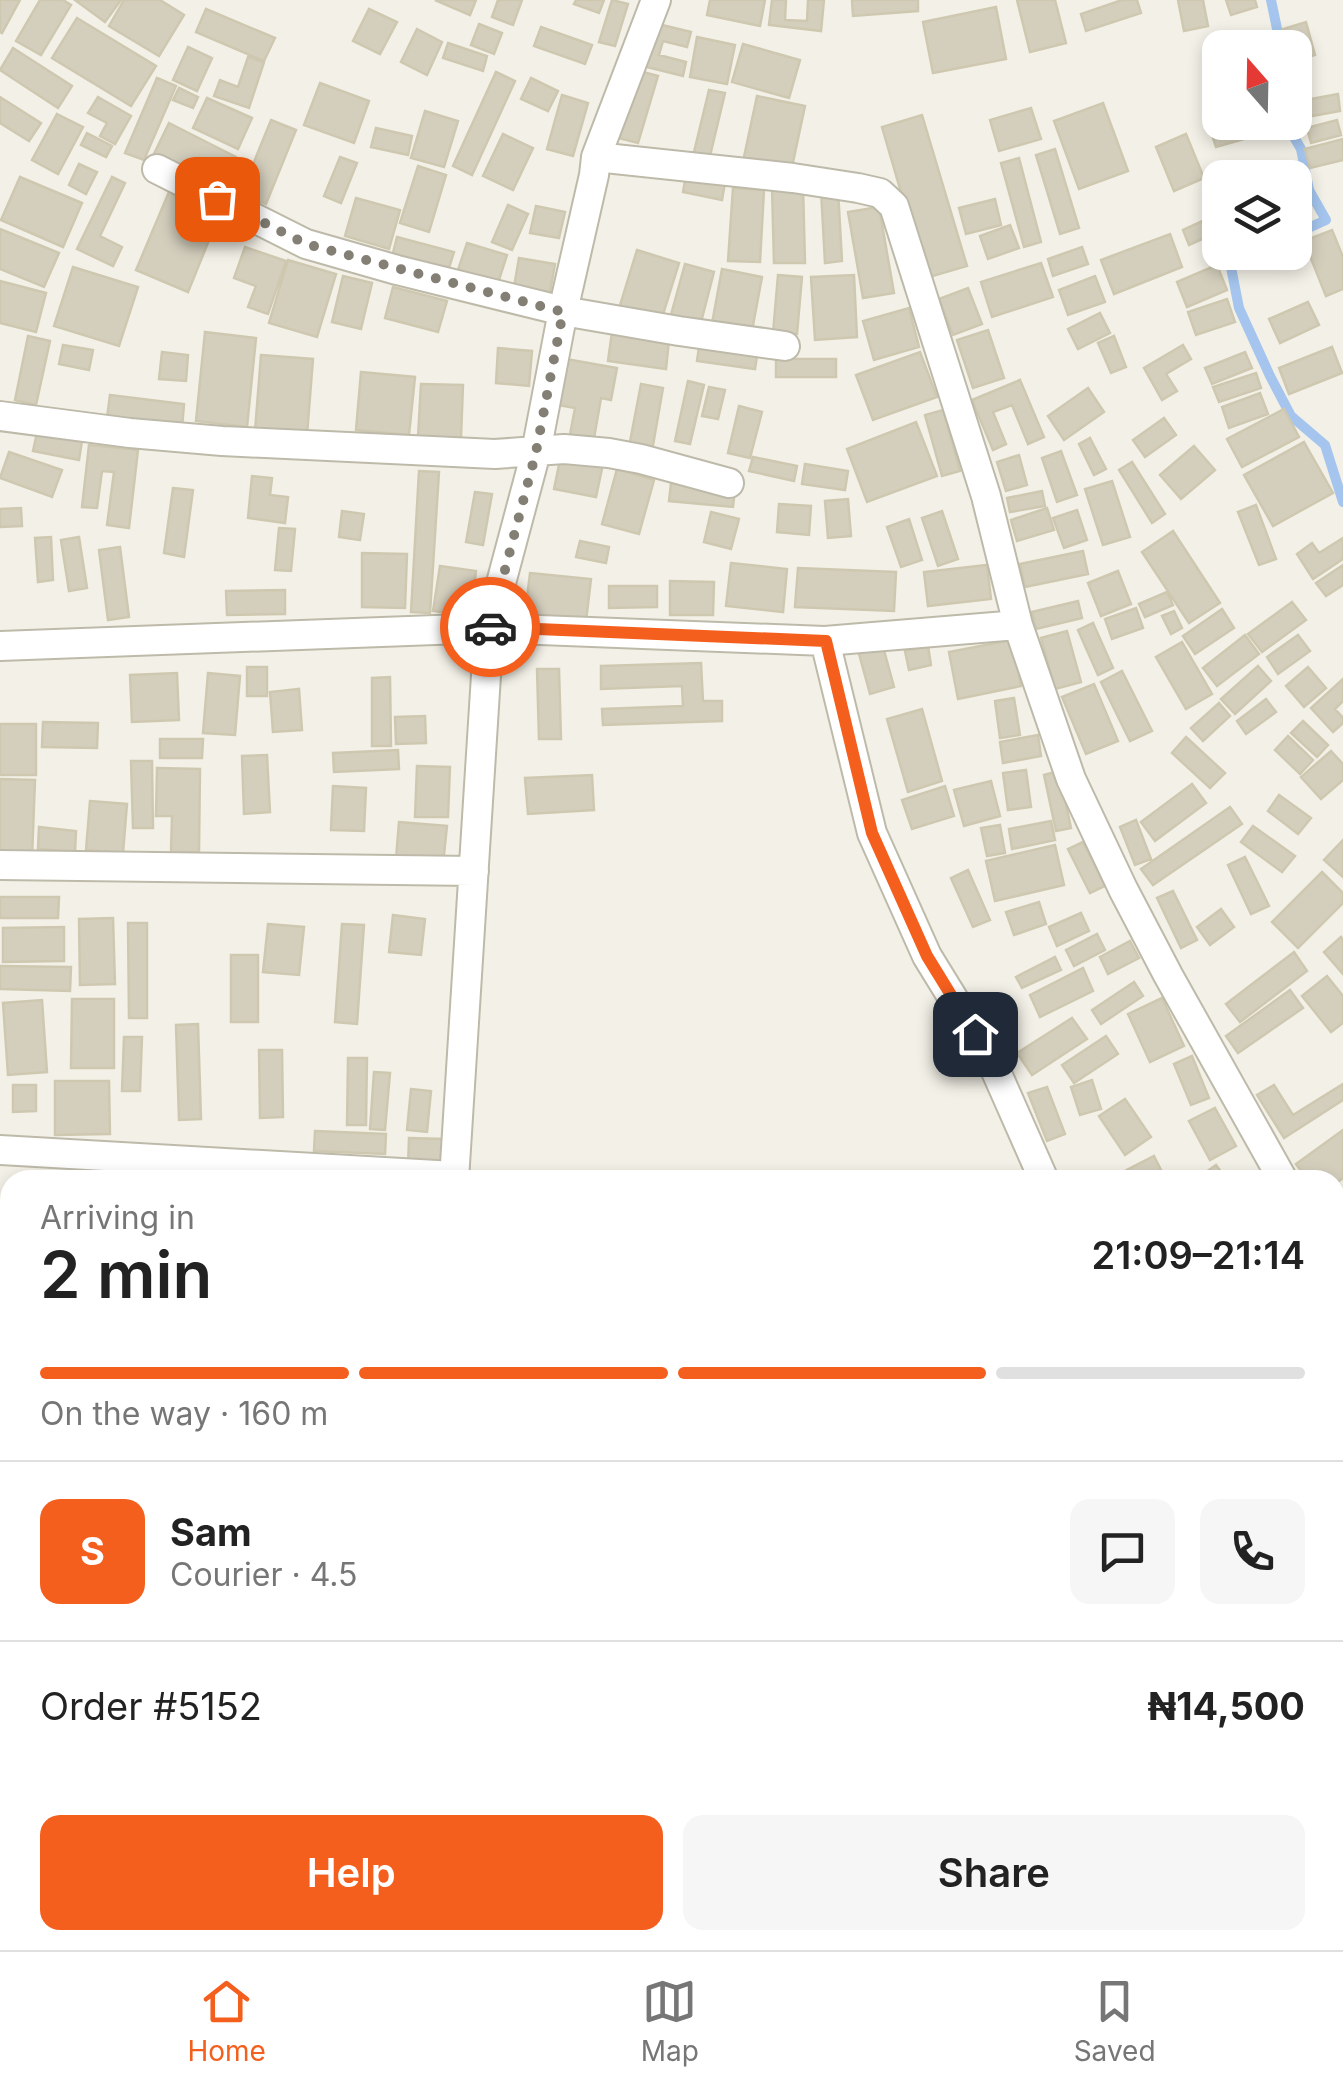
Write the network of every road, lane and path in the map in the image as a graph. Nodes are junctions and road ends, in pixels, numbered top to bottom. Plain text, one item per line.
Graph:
1 (656, 0) edge
2 (596, 157) junction
3 (157, 169) dead end
4 (563, 312) junction
5 (784, 346) dead end
6 (0, 416) edge
7 (536, 452) junction
8 (728, 483) dead end
9 (1018, 626) junction
10 (490, 628) junction
11 (826, 641) junction
12 (0, 646) edge
13 (0, 864) edge
14 (474, 870) junction
15 (0, 1150) edge
16 (324, 1170) edge
17 (455, 1170) edge
18 (1040, 1170) edge
19 (1277, 1170) edge

1 - 2 street
2 - 4 street
2 - 9 street
3 - 4 street
4 - 5 street
4 - 7 street
6 - 7 street
7 - 8 street
7 - 10 street
9 - 11 street
9 - 19 street
10 - 11 street
10 - 12 street
10 - 14 street
11 - 18 street
13 - 14 street
14 - 17 street
15 - 16 street

